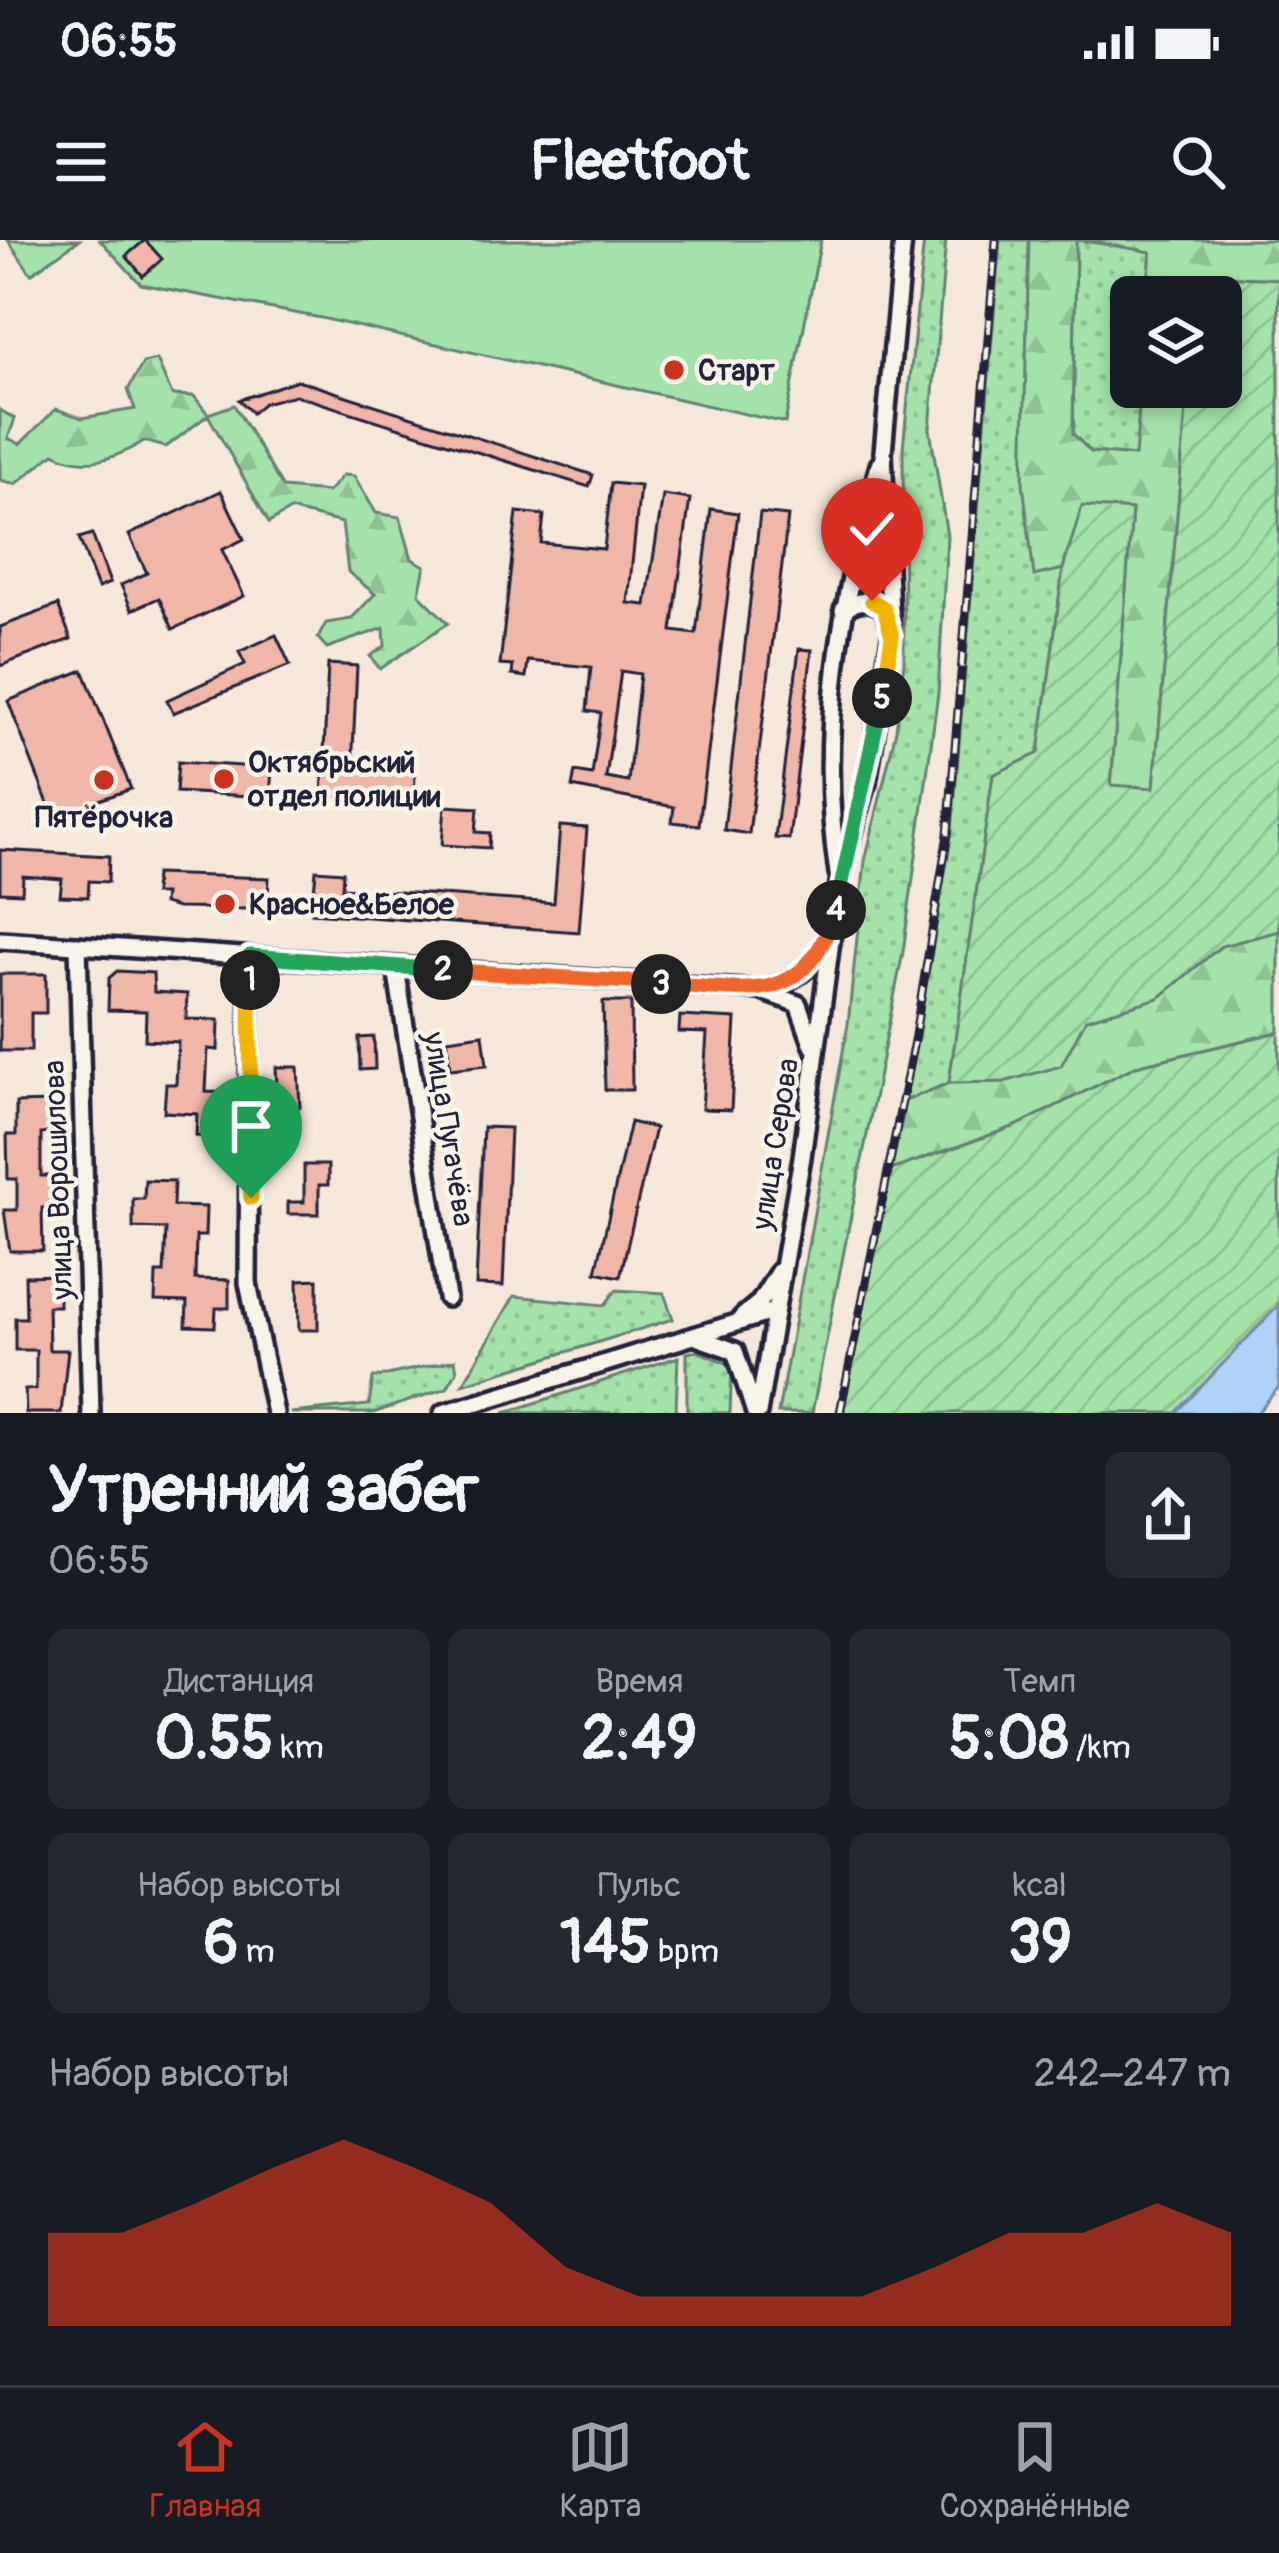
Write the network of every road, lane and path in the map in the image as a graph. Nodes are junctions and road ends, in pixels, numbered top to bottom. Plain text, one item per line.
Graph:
1 (903, 240) edge
2 (883, 452) junction
3 (842, 611) junction
4 (892, 636) junction
5 (839, 882) junction
6 (836, 912) junction
7 (0, 940) edge
8 (78, 945) junction
9 (250, 956) junction
10 (396, 968) junction
11 (759, 990) junction
12 (816, 1057) junction
13 (784, 1263) junction
14 (447, 1298) dead end
15 (776, 1311) junction
16 (728, 1324) junction
17 (684, 1337) junction
18 (91, 1413) edge
19 (275, 1413) edge
20 (443, 1413) edge
21 (756, 1413) edge

1 - 2 street, улица Серова
2 - 3 street, улица Серова
2 - 4 street, улица Серова
3 - 4 street
3 - 5 street, улица Серова
4 - 5 street, улица Серова
5 - 6 street, улица Серова
6 - 11 street
6 - 12 street, улица Серова
7 - 8 street
8 - 9 street
8 - 18 street, улица Ворошилова
9 - 10 street
9 - 19 street
10 - 11 street
10 - 14 street, улица Пугачёва
11 - 12 street
12 - 13 street, улица Серова
13 - 15 street, улица Серова
13 - 16 street
15 - 16 street
15 - 21 street, улица Серова
16 - 17 street
17 - 20 street
17 - 21 street

